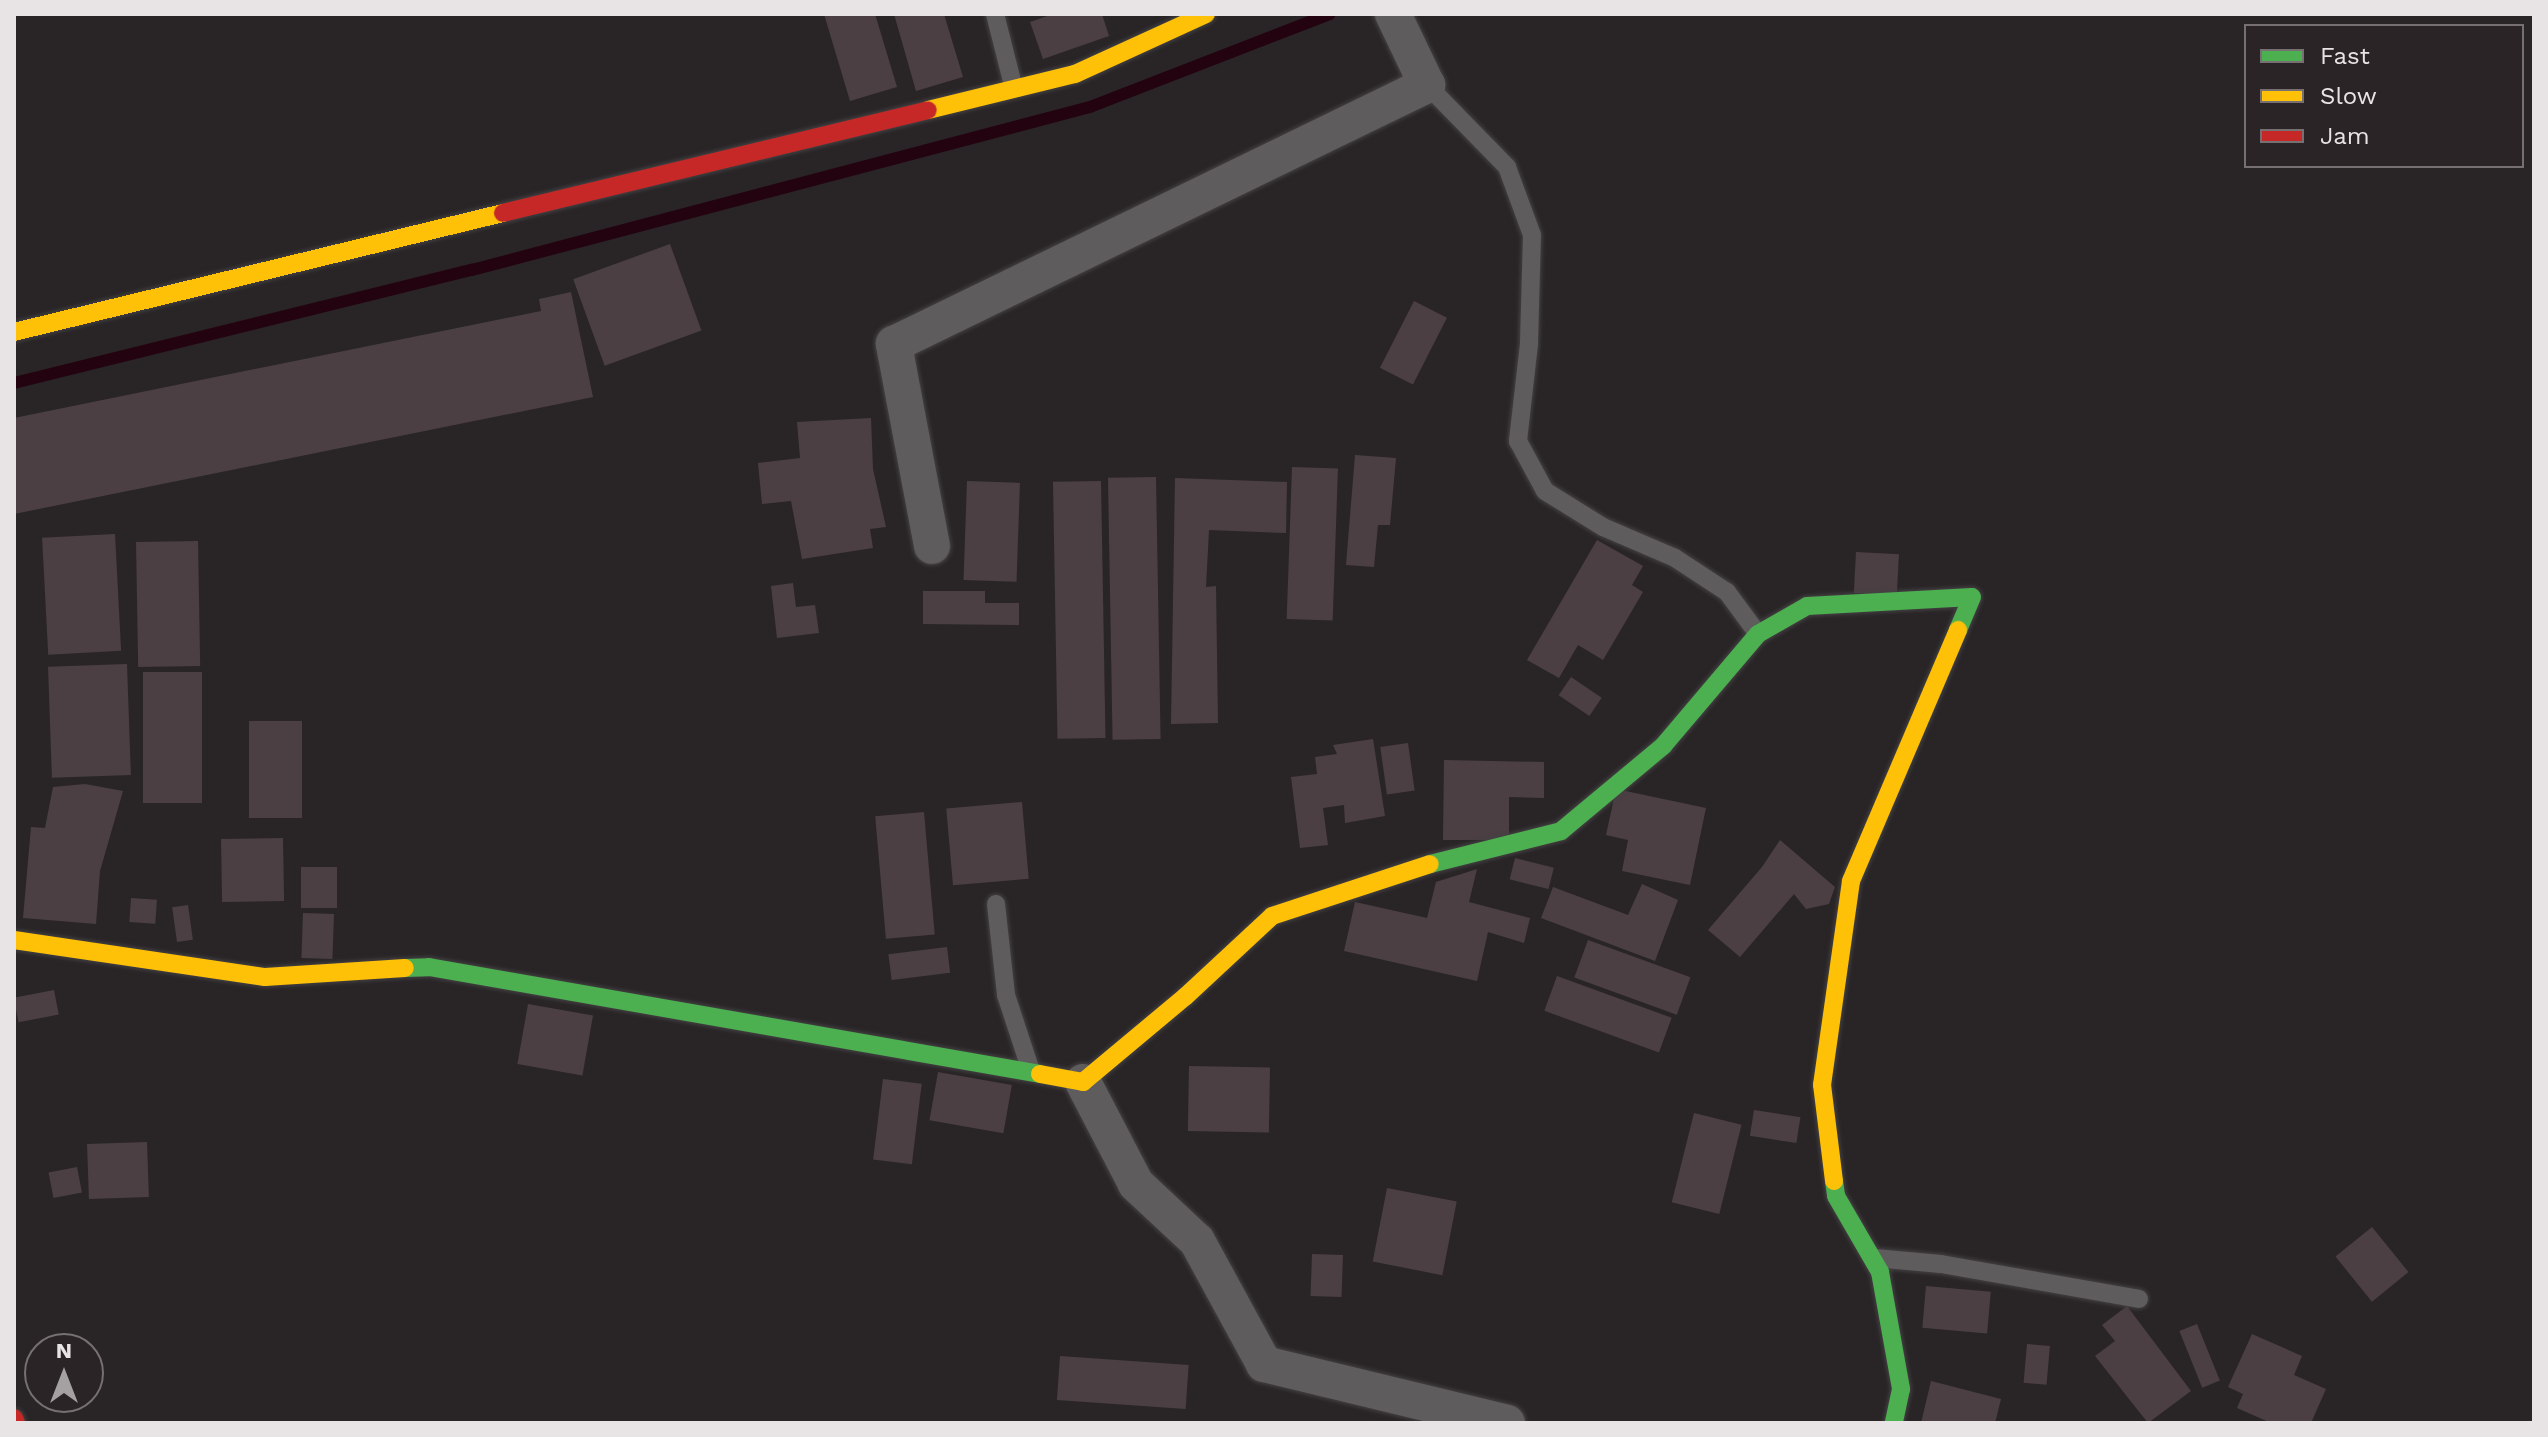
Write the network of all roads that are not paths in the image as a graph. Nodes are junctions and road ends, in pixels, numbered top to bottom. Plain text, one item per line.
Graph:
1 (995, 14) edge
2 (1206, 14) edge
3 (1393, 14) edge
4 (1174, 21) edge
5 (1427, 85) junction
6 (1014, 89) junction
7 (14, 332) edge
8 (932, 546) dead end
9 (1758, 634) junction
10 (996, 904) dead end
11 (14, 940) edge
12 (1032, 1073) junction
13 (1083, 1082) junction
14 (1872, 1258) junction
15 (2139, 1299) dead end
16 (1507, 1423) edge
17 (1894, 1423) edge

1 - 6 lane
2 - 4 street
3 - 5 street
4 - 6 street
5 - 8 street
5 - 9 lane
6 - 7 street
9 - 13 street
9 - 14 street
10 - 12 lane
11 - 12 street
12 - 13 street
13 - 16 street
14 - 15 lane
14 - 17 street

